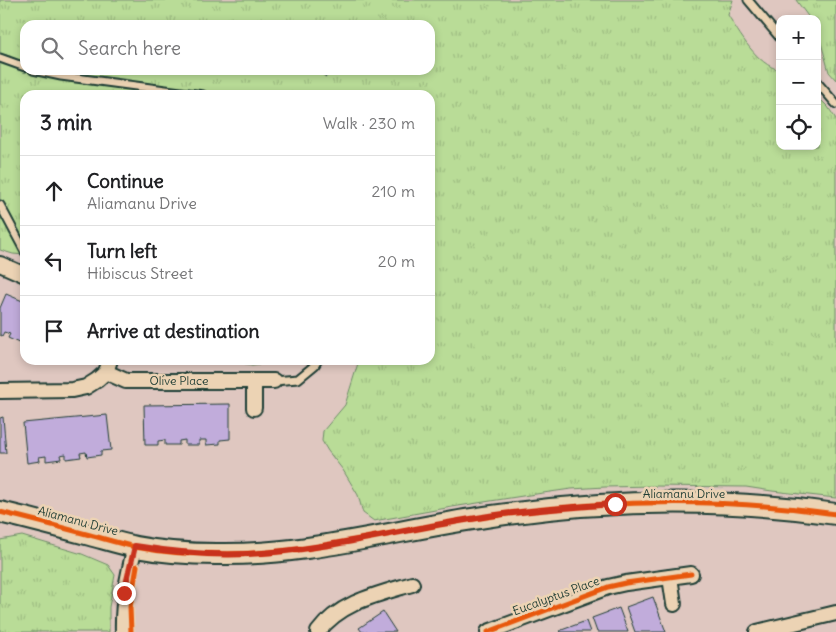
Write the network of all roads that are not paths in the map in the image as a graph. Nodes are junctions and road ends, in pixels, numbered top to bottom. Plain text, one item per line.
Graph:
1 (748, 0) edge
2 (776, 33) edge
3 (0, 58) edge
4 (20, 65) edge
5 (56, 75) edge
6 (821, 87) edge
7 (166, 90) edge
8 (836, 104) edge
9 (0, 205) edge
10 (20, 243) edge
11 (0, 264) edge
12 (20, 272) edge
13 (316, 365) edge
14 (108, 366) edge
15 (254, 381) junction
16 (274, 381) joint
17 (0, 391) edge
18 (254, 408) dead end
19 (0, 512) edge
20 (836, 514) edge
21 (135, 546) junction
22 (691, 574) dead end
23 (670, 577) junction
24 (412, 584) dead end
25 (674, 604) dead end
26 (836, 613) edge
27 (123, 632) edge
28 (318, 632) edge
29 (488, 632) edge
30 (757, 632) edge

1 - 2 lane
3 - 4 lane
5 - 7 lane
6 - 8 lane
9 - 10 lane
11 - 12 street
13 - 16 lane
14 - 15 street, Olive Place
14 - 17 street, Olive Place
15 - 16 street, Olive Place
15 - 18 street
19 - 21 street, Aliamanu Drive
20 - 21 street, Aliamanu Drive
21 - 27 street
22 - 23 street, Eucalyptus Place
23 - 25 street
23 - 29 street, Eucalyptus Place
24 - 28 street
26 - 30 street

